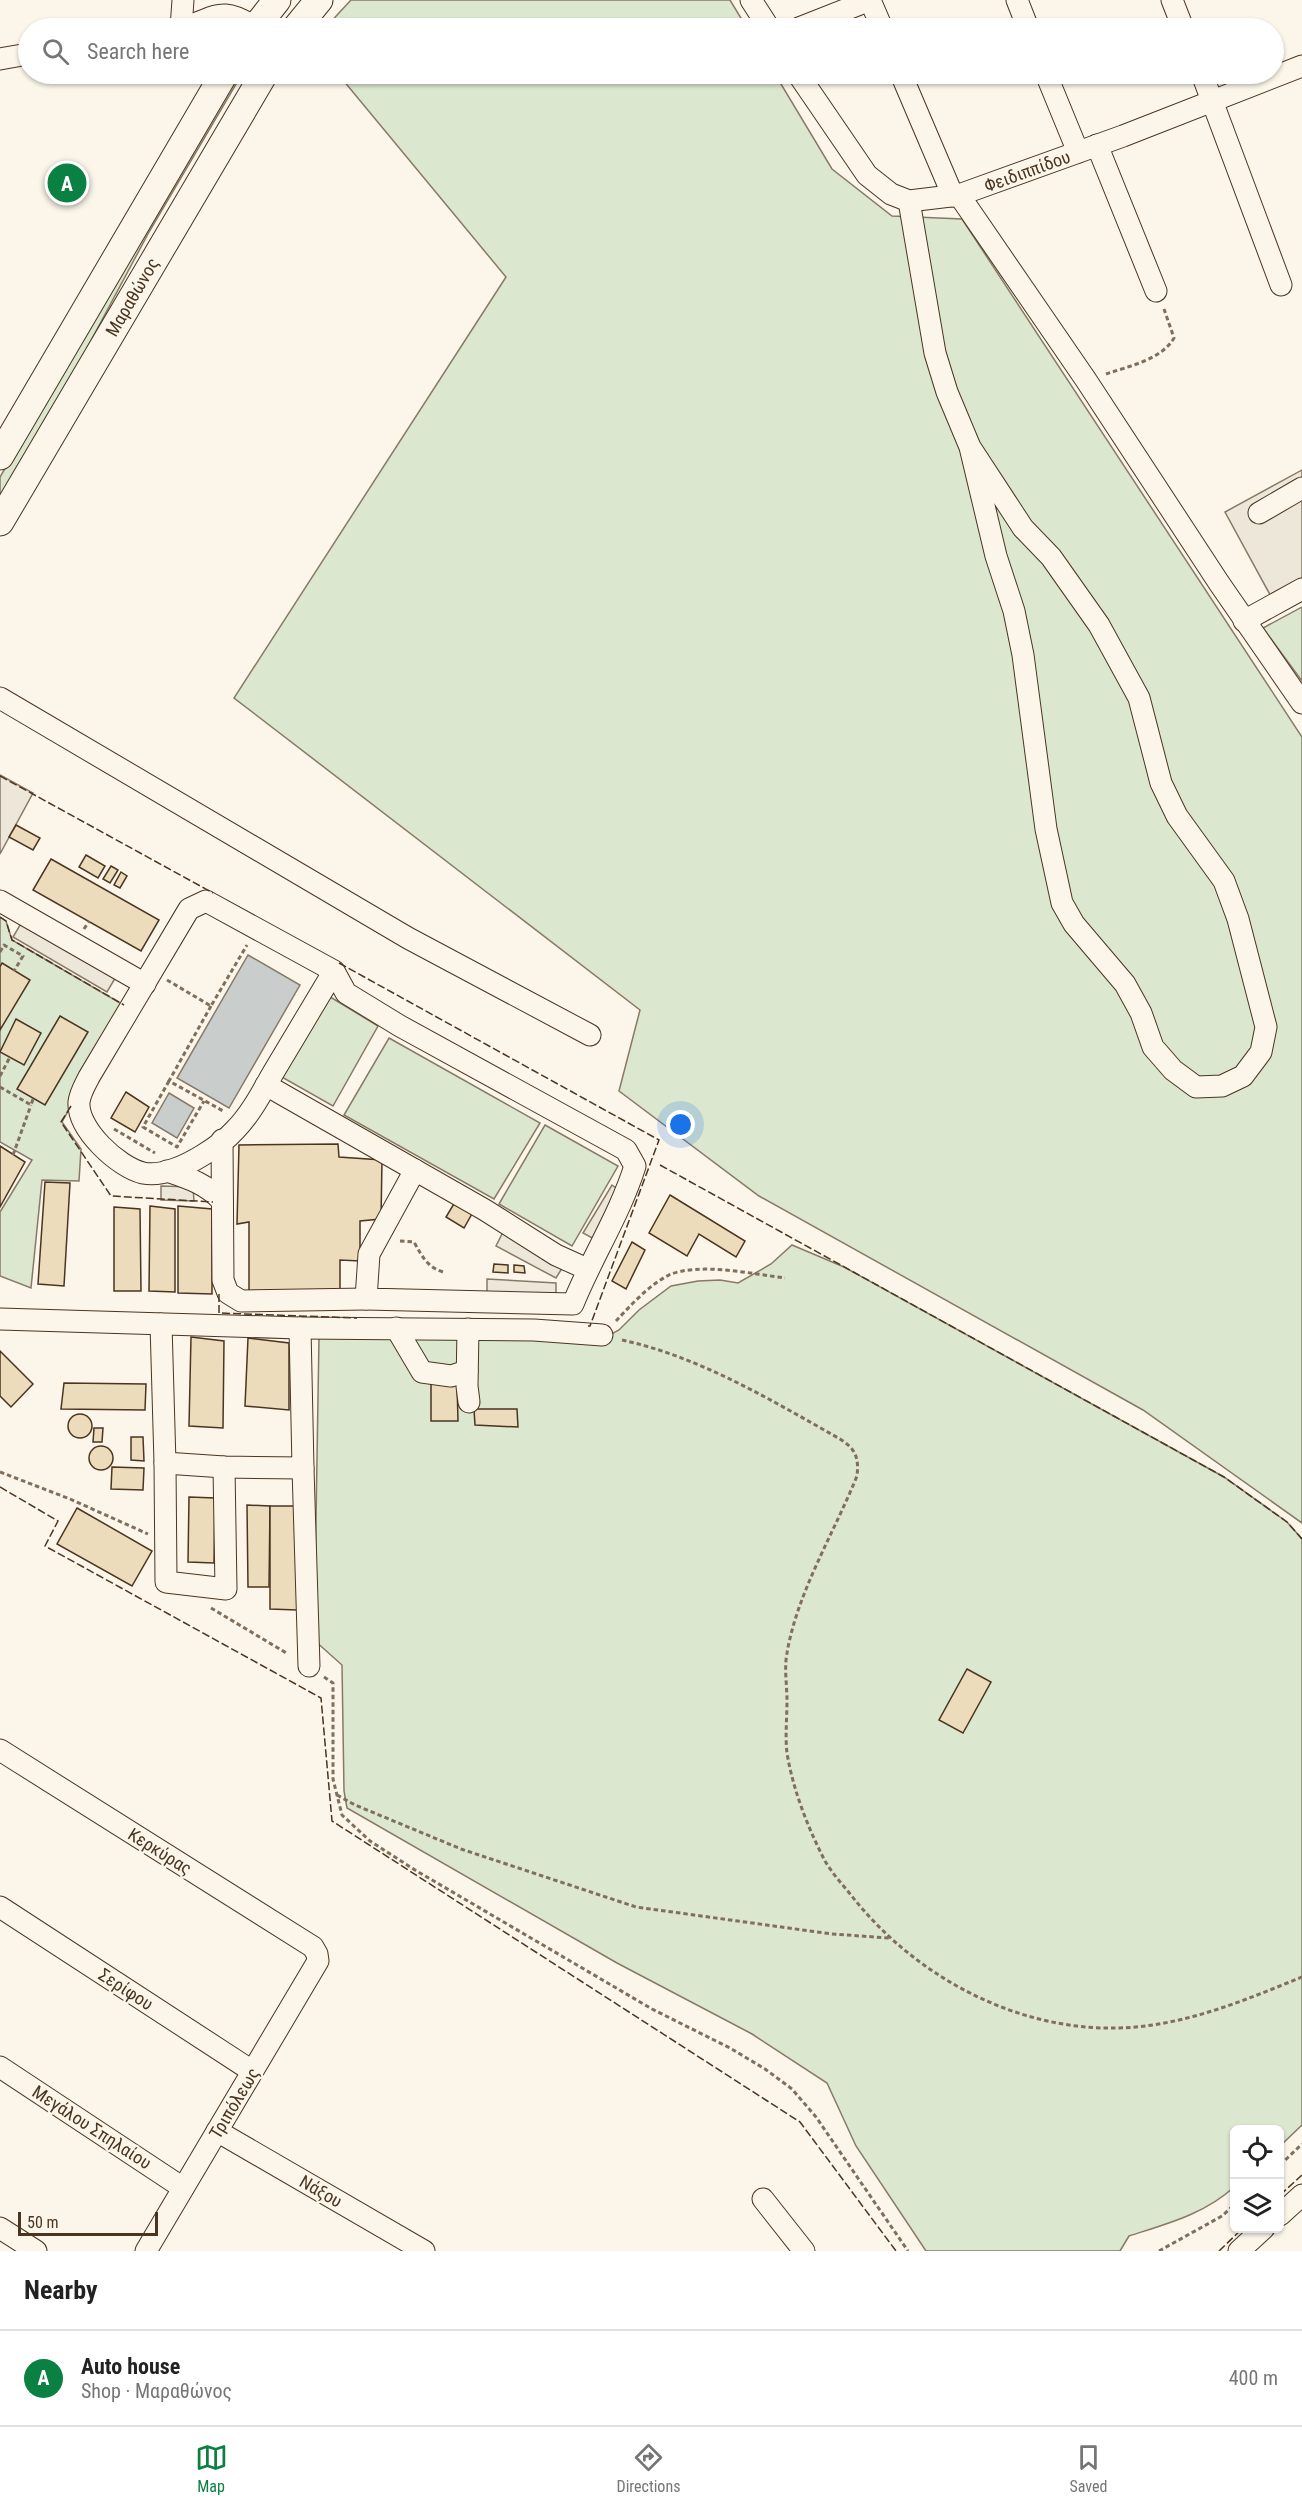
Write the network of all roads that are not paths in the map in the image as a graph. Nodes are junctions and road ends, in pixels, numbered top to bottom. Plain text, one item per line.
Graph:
1 (183, 0) edge
2 (277, 0) edge
3 (319, 0) edge
4 (751, 0) edge
5 (870, 0) edge
6 (1017, 0) edge
7 (1172, 0) edge
8 (186, 18) edge
9 (206, 18) edge
10 (238, 18) edge
11 (263, 18) edge
12 (304, 18) edge
13 (763, 18) edge
14 (824, 18) edge
15 (878, 18) edge
16 (1024, 18) edge
17 (1180, 18) edge
18 (18, 56) edge
19 (0, 59) edge
20 (1302, 66) edge
21 (1284, 73) edge
22 (218, 84) edge
23 (258, 84) edge
24 (805, 84) edge
25 (906, 84) edge
26 (1052, 84) edge
27 (1206, 84) edge
28 (1256, 84) edge
29 (1213, 101) junction
30 (1088, 149) junction
31 (956, 196) junction
32 (909, 201) junction
33 (1281, 285) dead end
34 (1156, 291) road end
35 (970, 447) junction
36 (0, 456) edge
37 (1302, 488) edge
38 (1259, 513) dead end
39 (0, 522) edge
40 (1302, 589) edge
41 (1244, 621) junction
42 (0, 698) edge
43 (1302, 704) edge
44 (0, 901) edge
45 (334, 971) junction
46 (156, 979) junction
47 (590, 1035) dead end
48 (266, 1085) junction
49 (222, 1140) junction
50 (172, 1169) junction
51 (414, 1170) junction
52 (222, 1201) junction
53 (588, 1269) junction
54 (366, 1299) junction
55 (0, 1320) edge
56 (161, 1324) junction
57 (300, 1328) junction
58 (396, 1328) junction
59 (468, 1329) junction
60 (602, 1335) road end
61 (467, 1371) junction
62 (469, 1402) dead end
63 (165, 1462) junction
64 (224, 1467) junction
65 (303, 1468) junction
66 (309, 1666) road end
67 (0, 1750) edge
68 (0, 1907) edge
69 (317, 1954) joint
70 (0, 2067) edge
71 (252, 2071) junction
72 (217, 2131) junction
73 (183, 2188) junction
74 (1302, 2195) edge
75 (763, 2199) dead end
76 (1284, 2211) edge
77 (0, 2228) edge
78 (1259, 2233) edge
79 (36, 2251) edge
80 (146, 2251) edge
81 (424, 2251) edge
82 (804, 2251) edge
83 (1239, 2251) edge

1 - 8 street
2 - 11 main road
3 - 12 main road
4 - 13 street
5 - 14 street
5 - 15 street
6 - 16 street
7 - 17 street
9 - 10 street
18 - 19 street
20 - 21 street, Φειδιππίδου
22 - 36 main road, Μαραθώνος
23 - 39 main road, Μαραθώνος
24 - 32 street
25 - 31 street
26 - 30 street
27 - 29 street
28 - 29 street, Φειδιππίδου
29 - 30 street, Φειδιππίδου
29 - 33 street
30 - 31 street, Φειδιππίδου
30 - 34 street
31 - 32 street, Φειδιππίδου
31 - 41 street
32 - 35 street
35 - 35 street
37 - 38 street
40 - 41 street
41 - 43 street
42 - 47 street
44 - 46 street
45 - 46 street
45 - 48 street
45 - 53 street
46 - 50 street
48 - 49 street
48 - 51 street
49 - 50 street
49 - 52 street
50 - 52 street
51 - 53 street
51 - 54 street
52 - 54 street
53 - 54 street
55 - 56 street
56 - 57 street
56 - 63 street
57 - 58 street
57 - 65 street
58 - 59 street
58 - 61 street
59 - 60 street
59 - 61 street
61 - 62 street
63 - 64 street
63 - 64 street
64 - 65 street
65 - 66 street
67 - 69 street, Κερκύρας
68 - 71 street, Σερίφου
69 - 71 street, Τριπόλεως
70 - 73 street, Μεγάλου Σπηλαίου
71 - 72 street, Τριπόλεως
72 - 73 street, Τριπόλεως
72 - 81 street, Νάξου
73 - 80 street, Τριπόλεως
74 - 76 street
75 - 82 street
77 - 79 street
78 - 83 street

